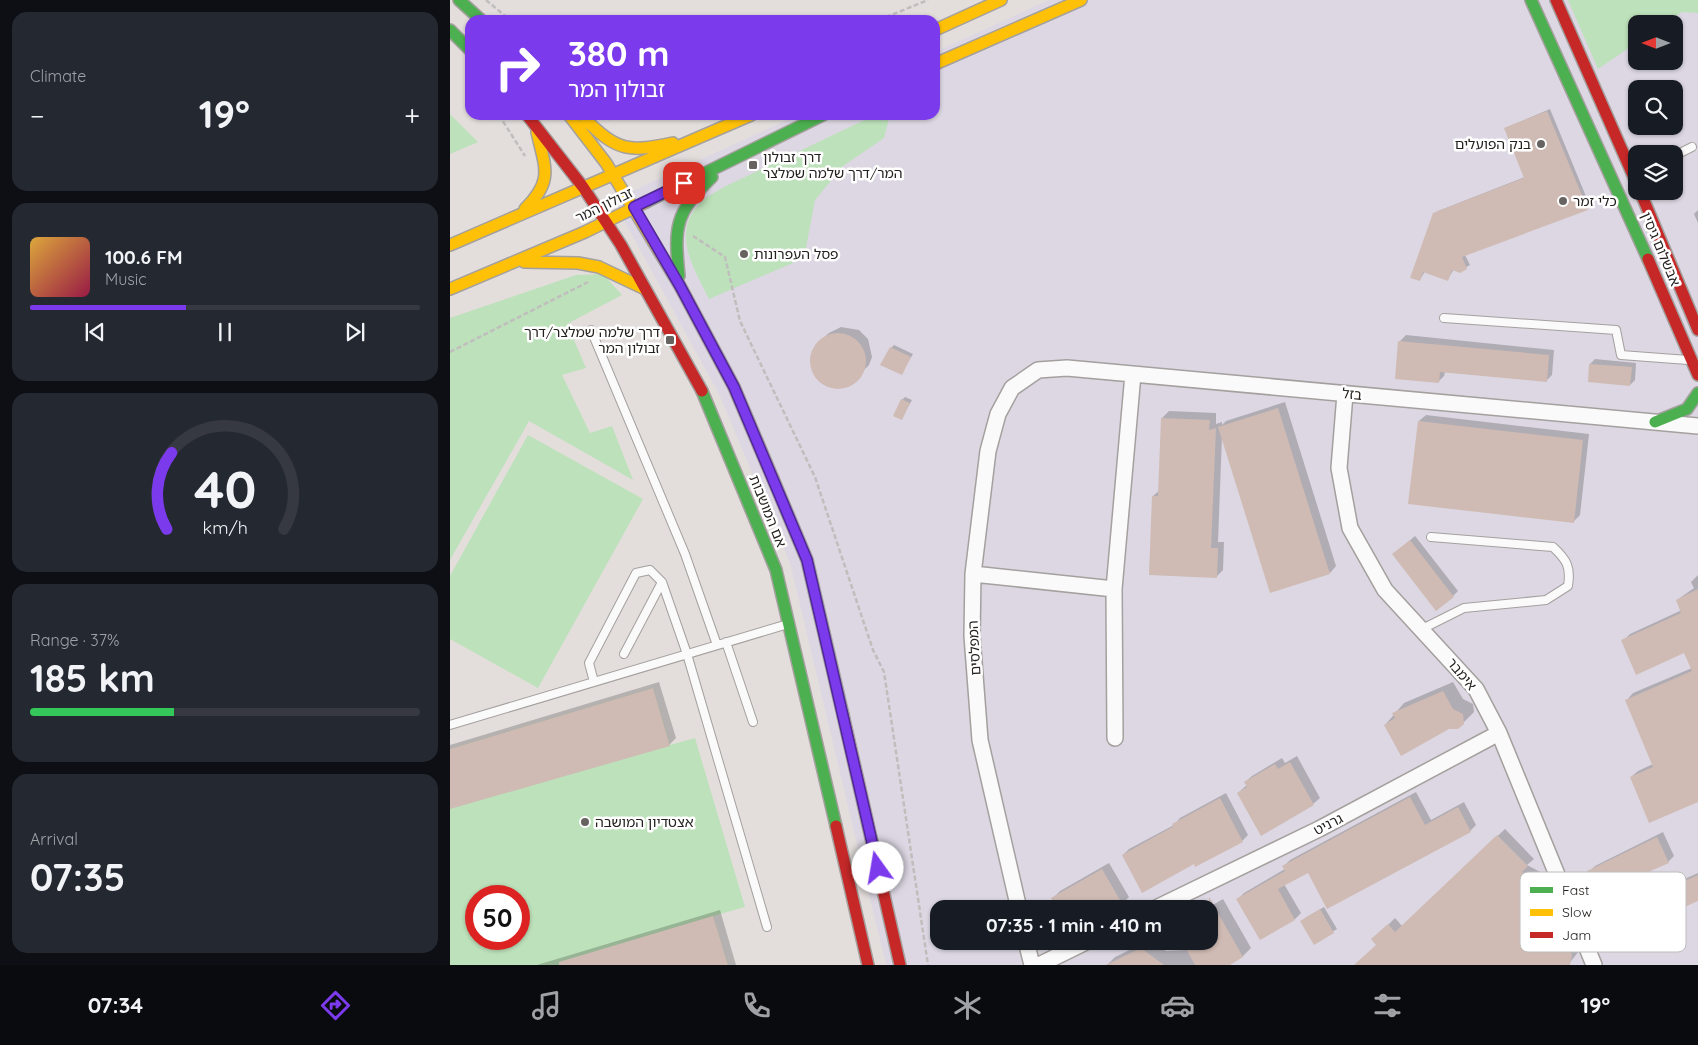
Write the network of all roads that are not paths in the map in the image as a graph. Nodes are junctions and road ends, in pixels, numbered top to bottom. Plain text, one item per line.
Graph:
1 (459, 0) edge
2 (1001, 0) edge
3 (1081, 0) edge
4 (1531, 0) edge
5 (1556, 0) edge
6 (476, 15) edge
7 (940, 28) edge
8 (450, 30) edge
9 (465, 45) edge
10 (940, 62) edge
11 (530, 120) edge
12 (531, 120) edge
13 (573, 120) edge
14 (586, 120) edge
15 (740, 120) edge
16 (813, 120) edge
17 (707, 135) junction
18 (1692, 147) dead end
19 (1683, 152) edge
20 (1628, 160) edge
21 (730, 161) junction
22 (614, 175) junction
23 (1628, 178) edge
24 (1615, 182) junction
25 (583, 187) junction
26 (1644, 200) edge
27 (634, 207) junction
28 (522, 211) junction
29 (606, 222) junction
30 (450, 245) edge
31 (517, 262) junction
32 (680, 286) junction
33 (643, 288) junction
34 (450, 289) edge
35 (1444, 318) dead end
36 (591, 330) dead end
37 (1698, 330) edge
38 (1692, 360) junction
39 (1133, 374) junction
40 (1698, 375) edge
41 (1012, 388) joint
42 (1698, 393) edge
43 (1345, 394) junction
44 (1655, 422) junction
45 (1698, 426) edge
46 (1431, 537) dead end
47 (973, 574) junction
48 (662, 582) junction
49 (1114, 588) junction
50 (790, 623) junction
51 (1422, 629) junction
52 (726, 642) junction
53 (717, 645) junction
54 (624, 654) dead end
55 (687, 654) junction
56 (594, 682) junction
57 (753, 722) dead end
58 (450, 725) edge
59 (1498, 733) junction
60 (1115, 738) dead end
61 (1556, 872) edge
62 (1017, 900) edge
63 (1173, 900) edge
64 (767, 928) dead end
65 (860, 931) junction
66 (1028, 950) edge
67 (1070, 950) edge
68 (1589, 952) edge
69 (854, 963) dead end
70 (868, 965) edge
71 (900, 965) edge
72 (1032, 965) edge
73 (1039, 965) edge
74 (1594, 965) edge

1 - 6 main road
2 - 7 main road
3 - 10 main road
4 - 24 main road, אבשלום גיסין
5 - 20 main road
8 - 9 main road
11 - 28 main road
12 - 25 main road, אם המושבות
13 - 22 main road, אם המושבות
14 - 17 main road
15 - 17 main road, זבולון המר
16 - 21 main road, זבולון המר
17 - 22 main road, זבולון המר
18 - 19 lane
21 - 27 main road, זבולון המר
21 - 32 main road
22 - 25 main road, זבולון המר
22 - 27 main road, אם המושבות
23 - 24 lane
24 - 38 main road, אבשלום גיסין
25 - 28 main road, זבולון המר
25 - 29 main road, אם המושבות
26 - 37 main road, אבשלום גיסין
27 - 29 main road, זבולון המר
27 - 32 main road, אם המושבות
28 - 30 main road, זבולון המר
29 - 31 main road, זבולון המר
29 - 33 main road, אם המושבות
31 - 33 main road
31 - 34 main road, זבולון המר
32 - 71 main road, אם המושבות
33 - 50 main road, אם המושבות
35 - 38 lane
36 - 53 lane
38 - 40 main road, אבשלום גיסין
39 - 41 street, בזל
39 - 43 street, בזל
39 - 49 street
41 - 47 street, המפלסים
42 - 44 main road
43 - 44 street, בזל
43 - 51 street, אימבר
44 - 45 street, בזל
46 - 51 lane
47 - 49 street
47 - 62 street, המפלסים
48 - 54 lane
48 - 55 lane
48 - 56 lane
49 - 60 street
50 - 52 lane
50 - 65 main road, אם המושבות
51 - 59 street, אימבר
52 - 53 lane
52 - 57 lane
53 - 55 lane
55 - 56 lane
55 - 64 lane
56 - 58 lane
59 - 61 street, אימבר
59 - 63 street, גרניט
65 - 69 main road
65 - 70 main road, אם המושבות
66 - 72 street
67 - 73 street
68 - 74 street, אימבר

